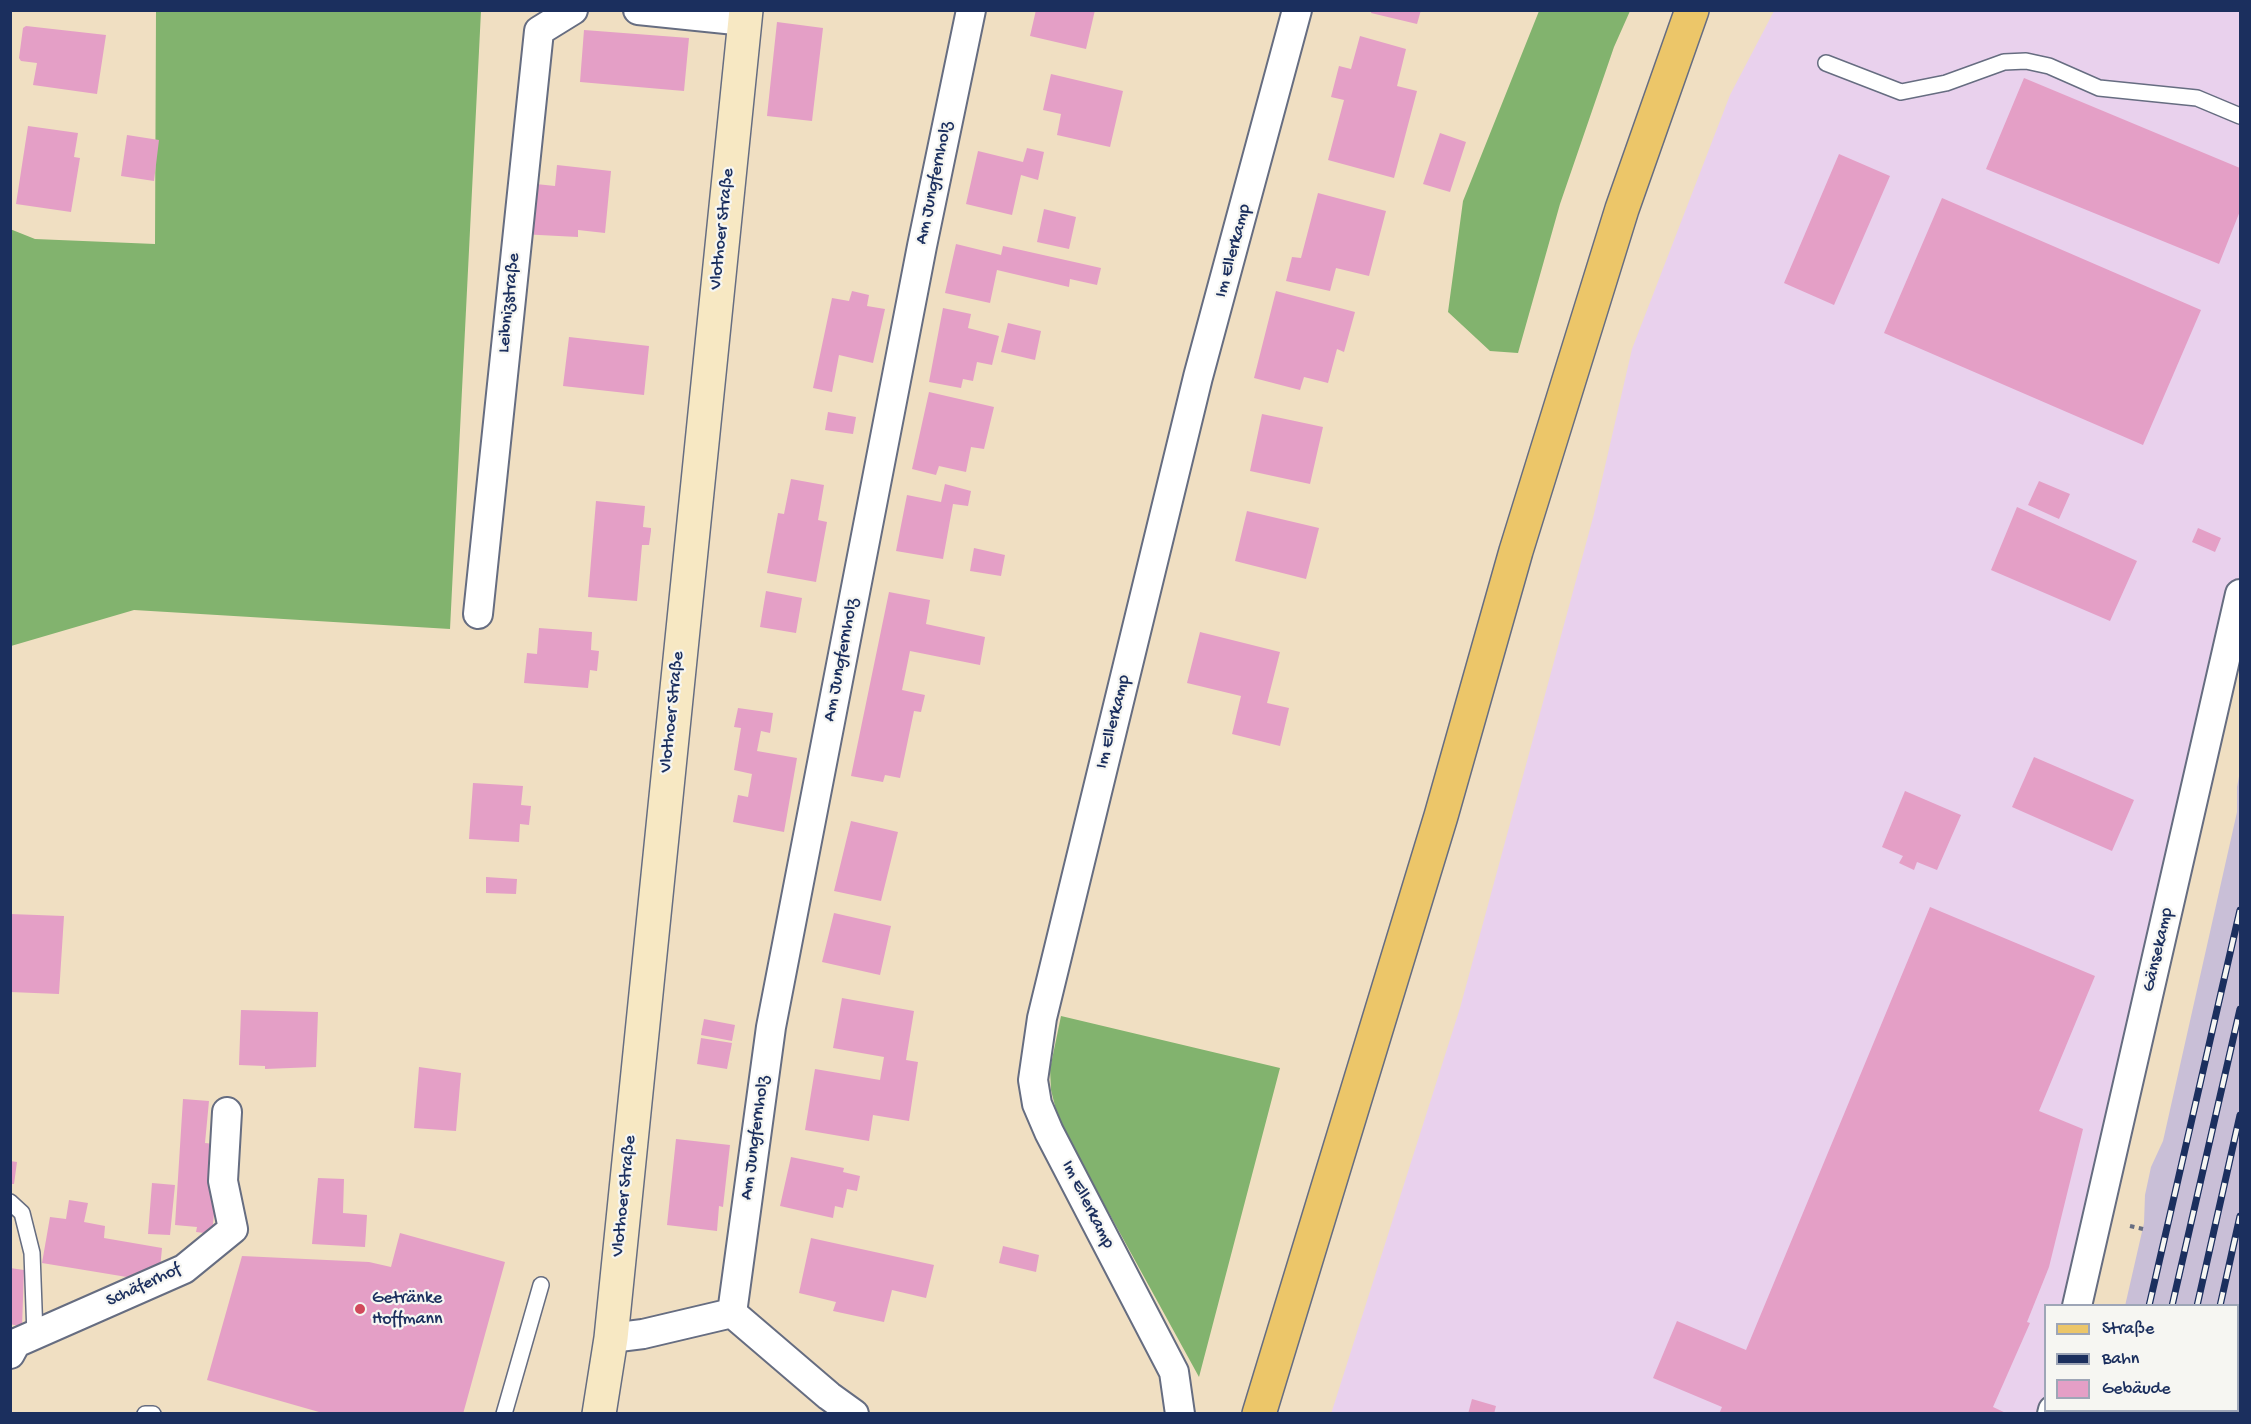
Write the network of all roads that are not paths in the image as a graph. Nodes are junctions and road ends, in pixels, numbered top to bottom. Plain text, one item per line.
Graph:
1 (573, 10) edge
2 (638, 10) edge
3 (971, 10) edge
4 (1297, 10) edge
5 (1692, 10) edge
6 (745, 16) edge
7 (1826, 63) dead end
8 (2241, 116) edge
9 (2241, 594) edge
10 (478, 614) dead end
11 (227, 1112) dead end
12 (10, 1202) edge
13 (541, 1285) dead end
14 (2077, 1304) edge
15 (732, 1313) junction
16 (35, 1335) junction
17 (611, 1338) junction
18 (10, 1354) edge
19 (145, 1413) edge
20 (153, 1413) edge
21 (504, 1413) edge
22 (598, 1413) edge
23 (854, 1413) edge
24 (1180, 1413) edge
25 (1259, 1413) edge

1 - 10 street, Leibnizstraße
2 - 6 street
3 - 15 street, Am Jungfernholz
4 - 24 street, Im Ellerkamp
5 - 25 main road
6 - 17 street, Vlothoer Straße
7 - 8 lane
9 - 14 street, Gänsekamp
11 - 16 street, Schäferhof
12 - 16 lane
13 - 21 lane
15 - 17 street
15 - 23 street
16 - 18 street, Schäferhof
17 - 22 street, Vlothoer Straße
19 - 20 lane

